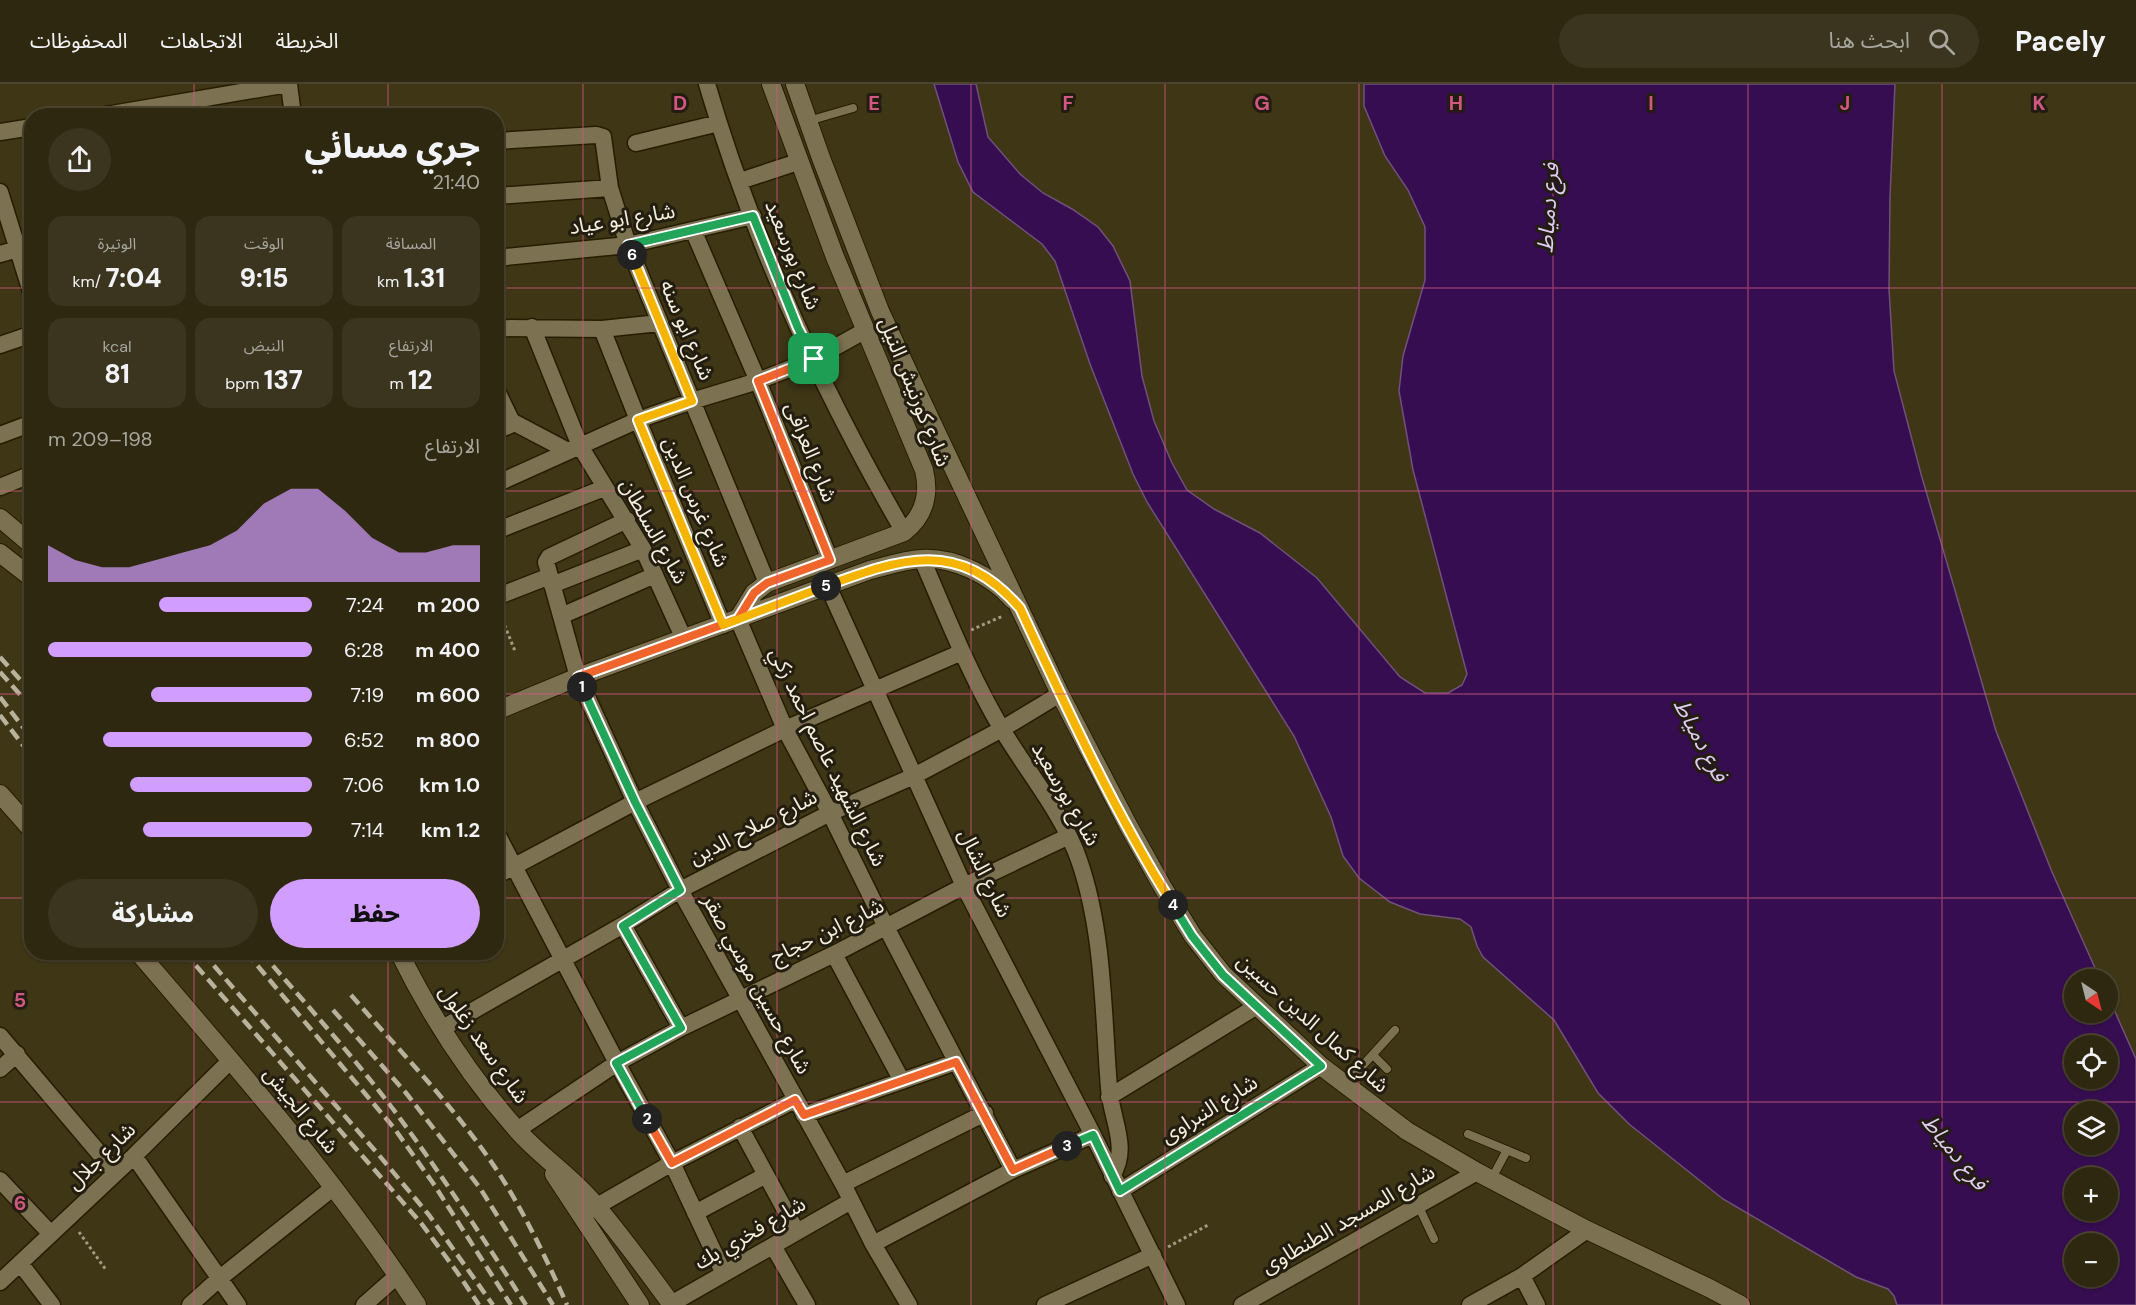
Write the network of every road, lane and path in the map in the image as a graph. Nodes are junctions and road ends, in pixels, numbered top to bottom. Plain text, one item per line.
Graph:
1 (288, 84) edge
2 (707, 84) edge
3 (771, 84) edge
4 (795, 84) edge
5 (147, 108) edge
6 (292, 108) edge
7 (853, 108) dead end
8 (808, 121) junction
9 (718, 123) junction
10 (24, 128) edge
11 (0, 132) edge
12 (504, 141) edge
13 (636, 143) dead end
14 (798, 162) junction
15 (740, 181) junction
16 (610, 188) junction
17 (0, 192) edge
18 (504, 195) edge
19 (753, 216) junction
20 (693, 230) junction
21 (628, 245) junction
22 (24, 247) edge
23 (0, 254) edge
24 (504, 257) edge
25 (659, 323) junction
26 (532, 327) junction
27 (504, 328) edge
28 (602, 329) junction
29 (866, 330) junction
30 (24, 337) edge
31 (0, 345) edge
32 (814, 359) junction
33 (758, 381) junction
34 (692, 401) junction
35 (508, 419) edge
36 (638, 420) junction
37 (24, 426) edge
38 (0, 435) edge
39 (574, 448) junction
40 (24, 477) edge
41 (504, 480) edge
42 (0, 487) edge
43 (604, 488) junction
44 (0, 518) edge
45 (627, 520) junction
46 (504, 528) edge
47 (904, 532) junction
48 (24, 538) edge
49 (643, 549) junction
50 (0, 553) edge
51 (922, 559) junction
52 (830, 560) junction
53 (24, 572) edge
54 (549, 574) junction
55 (655, 575) junction
56 (767, 583) junction
57 (828, 586) junction
58 (504, 594) edge
59 (1020, 608) junction
60 (561, 616) junction
61 (731, 622) junction
62 (504, 624) edge
63 (684, 639) junction
64 (958, 645) junction
65 (515, 651) dead end
66 (578, 677) junction
67 (874, 689) junction
68 (1060, 694) junction
69 (504, 708) edge
70 (785, 729) junction
71 (1002, 729) junction
72 (914, 776) junction
73 (0, 794) edge
74 (635, 802) junction
75 (830, 813) junction
76 (24, 821) edge
77 (1069, 836) junction
78 (504, 848) edge
79 (513, 867) junction
80 (504, 872) edge
81 (964, 886) junction
82 (680, 890) junction
83 (623, 926) junction
84 (886, 927) junction
85 (834, 954) junction
86 (561, 959) junction
87 (145, 960) edge
88 (403, 960) edge
89 (740, 998) junction
90 (1257, 1006) junction
91 (681, 1028) junction
92 (441, 1029) junction
93 (1395, 1030) dead end
94 (0, 1036) edge
95 (17, 1054) junction
96 (1372, 1055) junction
97 (231, 1060) junction
98 (956, 1062) junction
99 (616, 1063) junction
100 (1321, 1066) junction
101 (0, 1069) edge
102 (1387, 1070) dead end
103 (902, 1081) junction
104 (1344, 1085) junction
105 (1109, 1097) junction
106 (795, 1100) junction
107 (985, 1113) junction
108 (804, 1115) junction
109 (741, 1127) junction
110 (517, 1130) junction
111 (1468, 1134) dead end
112 (1093, 1135) junction
113 (1507, 1150) junction
114 (134, 1156) junction
115 (1526, 1158) dead end
116 (672, 1163) junction
117 (1013, 1170) junction
118 (116, 1173) junction
119 (766, 1175) junction
120 (1484, 1176) junction
121 (0, 1180) edge
122 (1116, 1183) junction
123 (843, 1184) junction
124 (334, 1187) junction
125 (851, 1201) junction
126 (1418, 1205) junction
127 (589, 1210) junction
128 (695, 1213) junction
129 (69, 1218) junction
130 (1208, 1225) dead end
131 (1587, 1230) junction
132 (797, 1232) junction
133 (51, 1234) junction
134 (1434, 1239) dead end
135 (873, 1244) junction
136 (773, 1246) junction
137 (1153, 1255) junction
138 (20, 1263) junction
139 (106, 1270) dead end
140 (724, 1274) junction
141 (398, 1275) junction
142 (1522, 1276) junction
143 (220, 1278) junction
144 (0, 1282) edge
145 (671, 1304) edge
146 (1472, 1304) edge
147 (52, 1305) edge
148 (190, 1305) edge
149 (238, 1305) edge
150 (364, 1305) edge
151 (417, 1305) edge
152 (640, 1305) edge
153 (807, 1305) edge
154 (909, 1305) edge
155 (1045, 1305) edge
156 (1177, 1305) edge
157 (1242, 1305) edge
158 (1537, 1305) edge
159 (1741, 1305) edge

1 - 5 street
1 - 6 street
2 - 9 street, شارع بورسعيد
3 - 14 main road, شارع كورنيش النيل
4 - 8 main road, شارع كورنيش النيل
7 - 8 lane
8 - 59 main road, شارع كورنيش النيل
9 - 13 street
9 - 15 street, شارع بورسعيد
10 - 11 street
12 - 16 street, شارع ابو سنه
14 - 15 street
14 - 29 main road, شارع كورنيش النيل
15 - 19 street, شارع بورسعيد
16 - 18 street
16 - 21 street, شارع ابو سنه
17 - 22 street
19 - 20 street, شارع ابو عياد
19 - 32 street, شارع بورسعيد
20 - 21 street, شارع ابو عياد
20 - 33 street, شارع العراقى
21 - 24 street, شارع ابو عياد
21 - 25 street, شارع ابو سنه
22 - 23 street
25 - 28 street
25 - 34 street, شارع ابو سنه
26 - 27 street
26 - 28 street
26 - 39 street, شارع السلطان
28 - 36 street, شارع غرس الدين
29 - 32 street
29 - 47 main road, شارع كورنيش النيل
30 - 31 street
32 - 33 street
32 - 47 street, شارع بورسعيد
33 - 34 street
33 - 52 street, شارع العراقى
34 - 36 street
34 - 56 street, شارع ابو سنه
35 - 39 street
36 - 39 street
36 - 61 street, شارع غرس الدين
37 - 38 street
39 - 41 street
39 - 43 street, شارع السلطان
40 - 42 street
43 - 45 street, شارع السلطان
43 - 46 street
44 - 48 main road
45 - 49 street, شارع السلطان
45 - 54 street
47 - 52 main road
49 - 54 street
49 - 55 street, شارع السلطان
50 - 53 main road
51 - 57 main road
51 - 59 main road
51 - 64 street, شارع بورسعيد
52 - 56 main road
54 - 58 street
54 - 60 street, شارع حسين موسي صقر
55 - 60 street
55 - 63 street, شارع السلطان
56 - 61 main road
57 - 61 main road
57 - 67 street, شارع الشال
59 - 64 path
59 - 68 main road, شارع كمال الدين حسين
60 - 66 street, شارع حسين موسي صقر
61 - 63 main road
61 - 70 street, شارع الشهيد عاصم احمد زكي
62 - 65 path
63 - 66 main road
64 - 67 street
64 - 71 street, شارع بورسعيد
66 - 69 main road
66 - 74 street, شارع حسين موسي صقر
67 - 70 street
67 - 72 street, شارع الشال
68 - 71 street, شارع صلاح الدين
68 - 90 main road, شارع كمال الدين حسين
70 - 74 street
70 - 75 street, شارع الشهيد عاصم احمد زكي
71 - 72 street, شارع صلاح الدين
71 - 77 street, شارع بورسعيد
72 - 75 street, شارع صلاح الدين
72 - 81 street, شارع الشال
73 - 76 main road
74 - 79 street
74 - 82 street, شارع حسين موسي صقر
75 - 82 street, شارع صلاح الدين
75 - 84 street, شارع الشهيد عاصم احمد زكي
77 - 81 street, شارع ابن حجاج
77 - 105 street, شارع بورسعيد
78 - 79 street
79 - 80 street
79 - 86 street
81 - 84 street, شارع ابن حجاج
81 - 112 street, شارع الشال
82 - 83 street, شارع صلاح الدين
82 - 89 street, شارع حسين موسي صقر
83 - 86 street, شارع صلاح الدين
83 - 91 street
84 - 85 street, شارع ابن حجاج
84 - 98 street, شارع الشهيد عاصم احمد زكي
85 - 89 street, شارع ابن حجاج
85 - 103 street
86 - 92 street, شارع صلاح الدين
86 - 99 street
87 - 97 main road, شارع الجيش
88 - 92 main road, شارع سعد زغلول
89 - 91 street, شارع ابن حجاج
89 - 106 street, شارع حسين موسي صقر
90 - 100 main road, شارع كمال الدين حسين
90 - 105 street
91 - 99 street, شارع ابن حجاج
92 - 110 main road, شارع سعد زغلول
93 - 96 lane
94 - 95 street
95 - 101 street
95 - 118 street
96 - 102 lane
96 - 104 lane
97 - 114 street, شارع جلال
97 - 124 main road, شارع الجيش
98 - 103 street
98 - 107 street, شارع الشهيد عاصم احمد زكي
99 - 110 street, شارع ابن حجاج
99 - 116 street
100 - 104 main road, شارع كمال الدين حسين
100 - 122 street, شارع النبراوى
103 - 108 street
104 - 120 main road, شارع كمال الدين حسين
105 - 122 street, شارع بورسعيد
106 - 108 street, شارع حسين موسي صقر
106 - 109 street
107 - 117 street, شارع الشهيد عاصم احمد زكي
107 - 123 street
108 - 123 street, شارع حسين موسي صقر
109 - 116 street
109 - 119 street
110 - 127 main road, شارع سعد زغلول
111 - 113 lane
112 - 117 street
112 - 122 street, شارع الشال
113 - 115 lane
113 - 120 lane
114 - 118 street, شارع جلال
114 - 143 street
116 - 127 street
116 - 128 street
117 - 135 street
118 - 129 street, شارع جلال
119 - 128 street
119 - 132 street
120 - 126 street, شارع المسجد الطنطاوى
120 - 131 main road, شارع كمال الدين حسين
121 - 133 street
122 - 137 street, شارع الشال
123 - 125 street, شارع حسين موسي صقر
124 - 141 main road, شارع الجيش
124 - 143 street
125 - 132 street, شارع فخري بك
125 - 135 street, شارع حسين موسي صقر
126 - 134 lane
126 - 157 street, شارع المسجد الطنطاوى
127 - 145 main road, شارع سعد زغلول
127 - 152 main road, شارع سعد زغلول
128 - 140 street
129 - 133 street, شارع جلال
129 - 139 path
130 - 137 path
131 - 142 street
131 - 159 main road, شارع كمال الدين حسين
132 - 136 street, شارع فخري بك
133 - 138 street, شارع جلال
135 - 154 street, شارع حسين موسي صقر
136 - 140 street, شارع فخري بك
136 - 153 street
137 - 155 street
137 - 156 street, شارع الشال
138 - 144 street, شارع جلال
138 - 147 street
140 - 145 street, شارع فخري بك
141 - 150 street
141 - 151 main road, شارع الجيش
142 - 146 street
142 - 158 street
143 - 148 street
143 - 149 street

